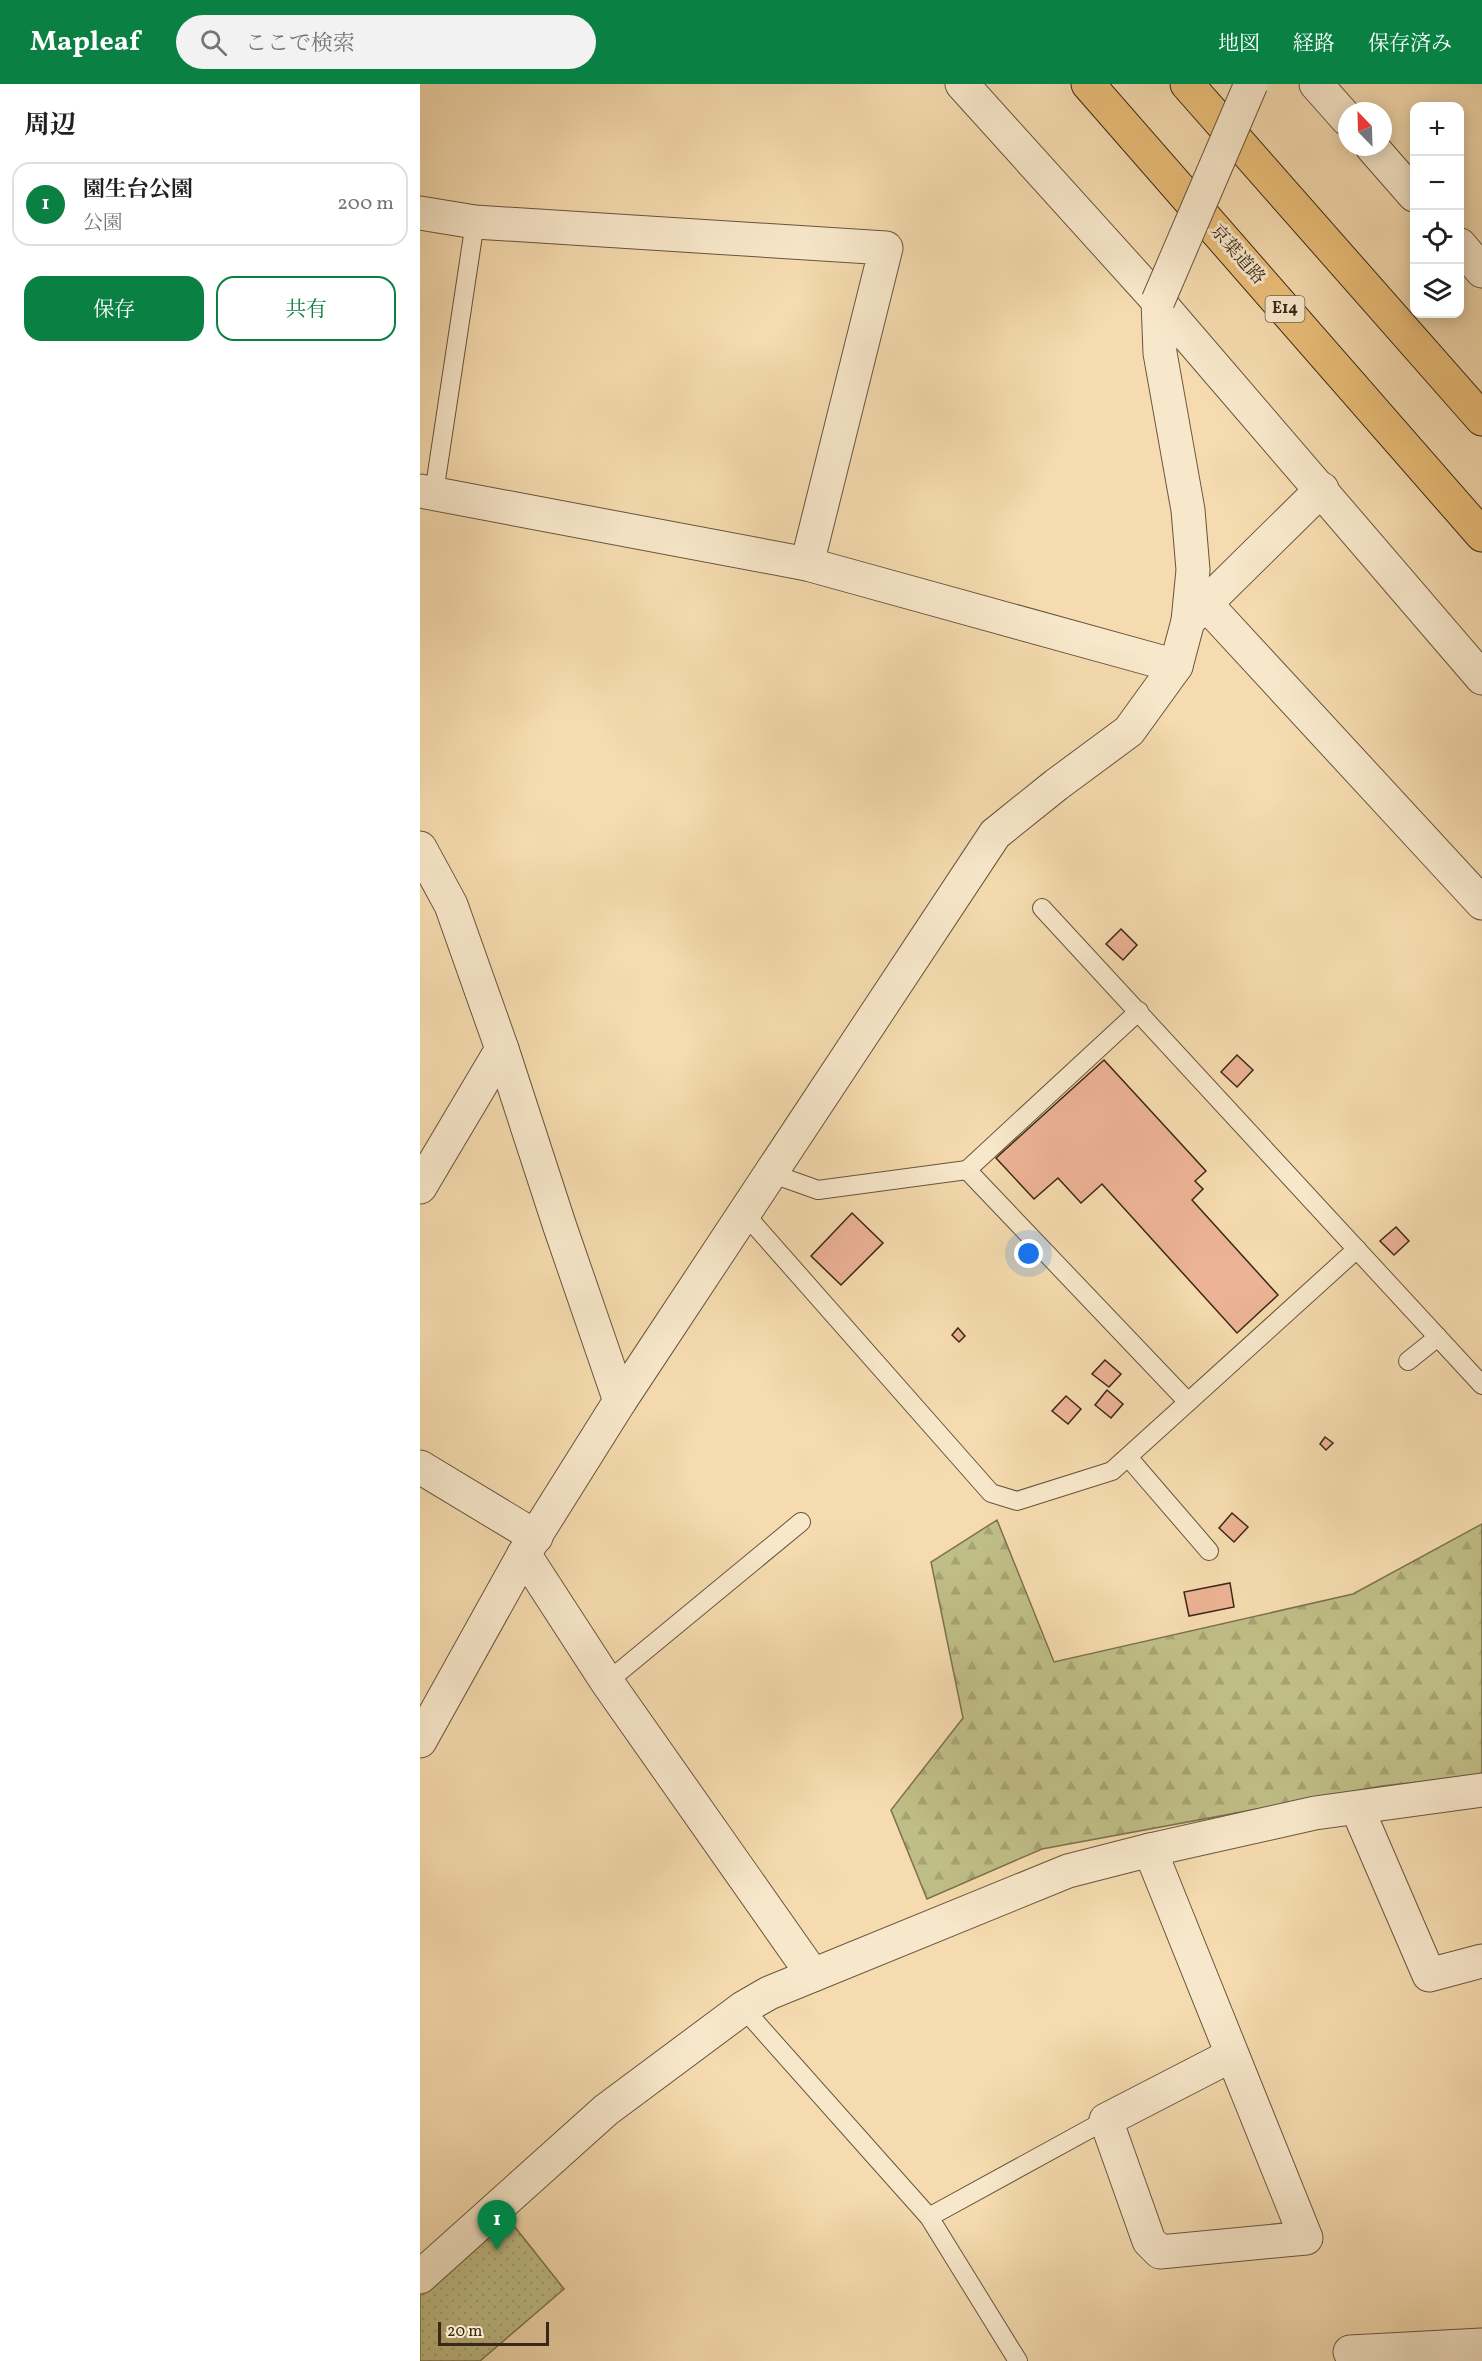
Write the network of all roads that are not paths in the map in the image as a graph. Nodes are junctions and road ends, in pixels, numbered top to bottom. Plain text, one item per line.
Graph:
1 (962, 84) edge
2 (1088, 84) edge
3 (1187, 84) edge
4 (1251, 84) edge
5 (1316, 84) edge
6 (1338, 109) edge
7 (1380, 156) edge
8 (1410, 190) edge
9 (420, 213) edge
10 (475, 222) junction
11 (1464, 250) edge
12 (1482, 271) edge
13 (1158, 301) junction
14 (1482, 419) edge
15 (1322, 489) junction
16 (427, 492) edge
17 (1482, 535) edge
18 (807, 564) junction
19 (1197, 613) junction
20 (1176, 666) junction
21 (1482, 678) edge
22 (420, 848) edge
23 (1482, 903) edge
24 (1042, 908) dead end
25 (1139, 1011) junction
26 (502, 1049) junction
27 (967, 1170) junction
28 (771, 1173) junction
29 (420, 1187) edge
30 (744, 1213) junction
31 (1357, 1249) junction
32 (1438, 1337) junction
33 (1408, 1361) dead end
34 (1482, 1385) edge
35 (620, 1401) junction
36 (1188, 1402) junction
37 (1128, 1457) junction
38 (420, 1467) edge
39 (801, 1522) dead end
40 (530, 1546) junction
41 (1209, 1551) dead end
42 (608, 1682) junction
43 (423, 1728) edge
44 (1482, 1790) edge
45 (1357, 1808) junction
46 (1150, 1850) junction
47 (1482, 1961) edge
48 (813, 1975) junction
49 (743, 2008) junction
50 (1232, 2055) junction
51 (1106, 2120) junction
52 (929, 2217) junction
53 (420, 2277) edge
54 (1482, 2345) edge
55 (1350, 2352) dead end
56 (1018, 2361) edge

1 - 13 street
2 - 17 highway, 京葉道路 / E14
3 - 14 highway
4 - 13 street, bridge
5 - 6 street
7 - 8 street
9 - 10 street
10 - 16 lane
10 - 18 street
11 - 12 street
13 - 15 street
13 - 19 street
15 - 19 street
15 - 21 street
16 - 18 street
18 - 20 street
19 - 20 street
19 - 23 street
20 - 28 street
22 - 26 street
24 - 25 lane
25 - 27 lane
25 - 31 lane
26 - 29 street
26 - 35 street
27 - 28 lane
27 - 36 lane
28 - 30 street
30 - 35 street
30 - 37 lane
31 - 32 lane
31 - 36 lane
32 - 33 lane
32 - 34 lane
35 - 40 street
36 - 37 lane
37 - 41 lane
38 - 40 street
39 - 42 lane
40 - 42 street
40 - 43 street
42 - 48 street
44 - 45 street
45 - 46 street
45 - 47 street
46 - 48 street
46 - 50 street
48 - 49 street
49 - 52 lane
49 - 53 street
50 - 51 street
50 - 51 street
51 - 52 lane
52 - 56 lane
54 - 55 street

